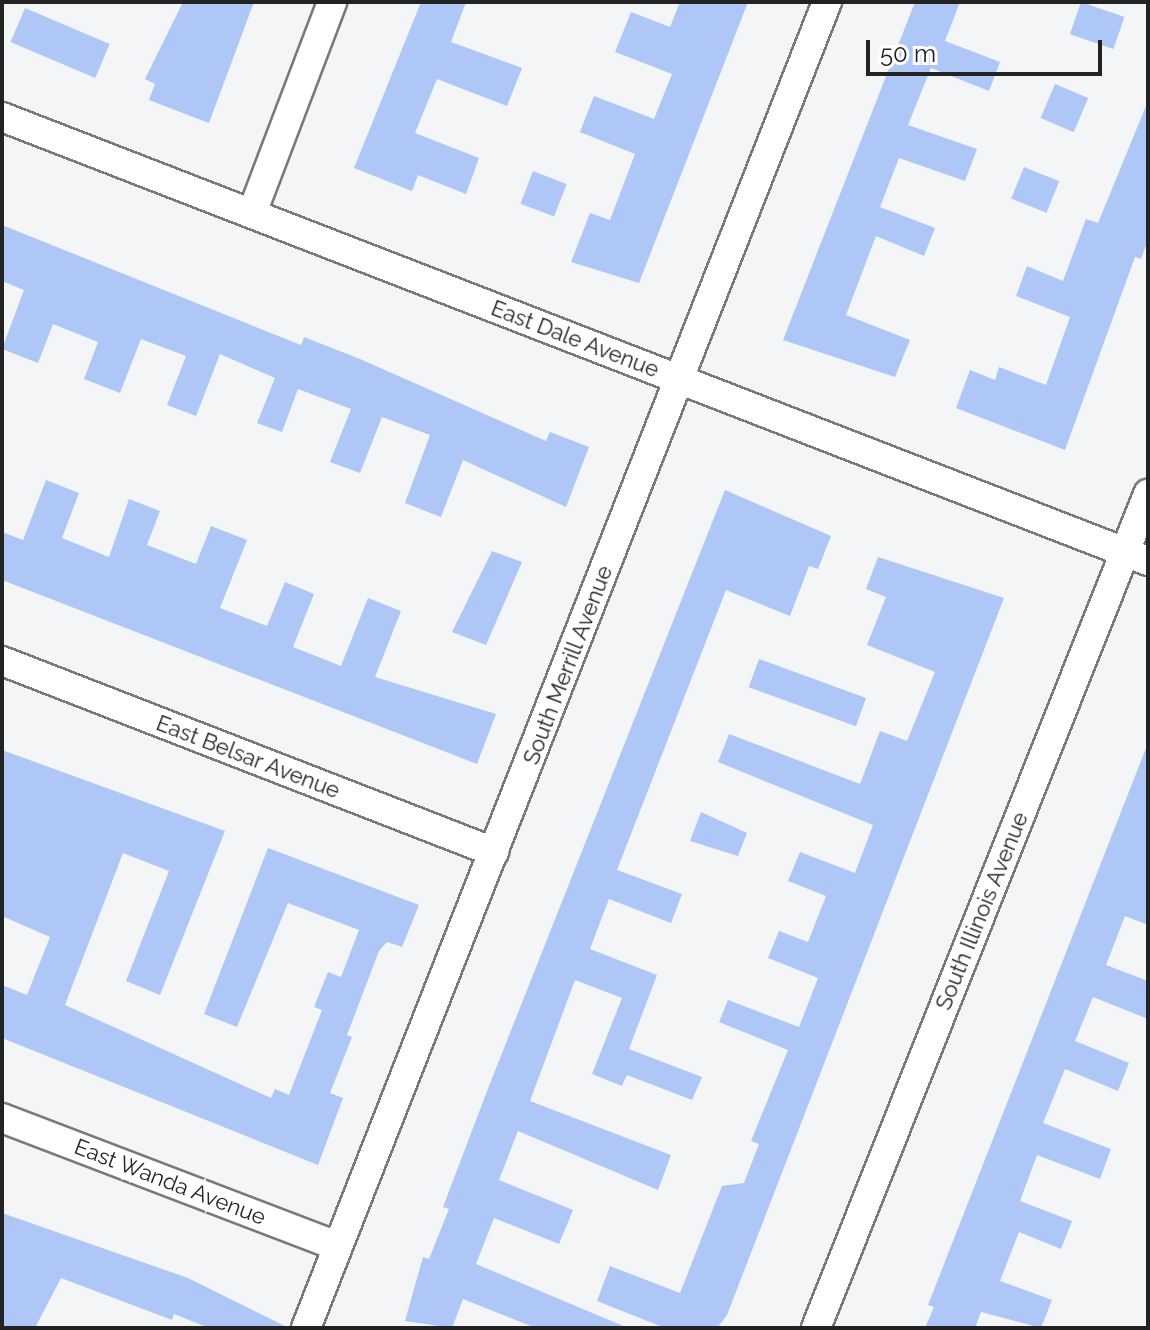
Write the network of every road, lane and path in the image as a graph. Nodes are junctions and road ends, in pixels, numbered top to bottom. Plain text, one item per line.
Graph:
1 (332, 2) edge
2 (827, 2) edge
3 (2, 117) edge
4 (252, 213) junction
5 (680, 380) junction
6 (1148, 494) edge
7 (1137, 557) edge
8 (2, 661) edge
9 (494, 852) junction
10 (2, 1118) edge
11 (337, 1246) junction
12 (306, 1328) edge
13 (816, 1328) edge

1 - 4 street
2 - 5 street, South Merrill Avenue
3 - 4 street, East Dale Avenue
4 - 5 street, East Dale Avenue
5 - 7 street, East Dale Avenue
5 - 9 street, South Merrill Avenue
6 - 7 street, South Illinois Avenue
7 - 13 street, South Illinois Avenue
8 - 9 street, East Belsar Avenue
9 - 11 street, South Merrill Avenue
10 - 11 street, East Wanda Avenue
11 - 12 street, South Merrill Avenue

